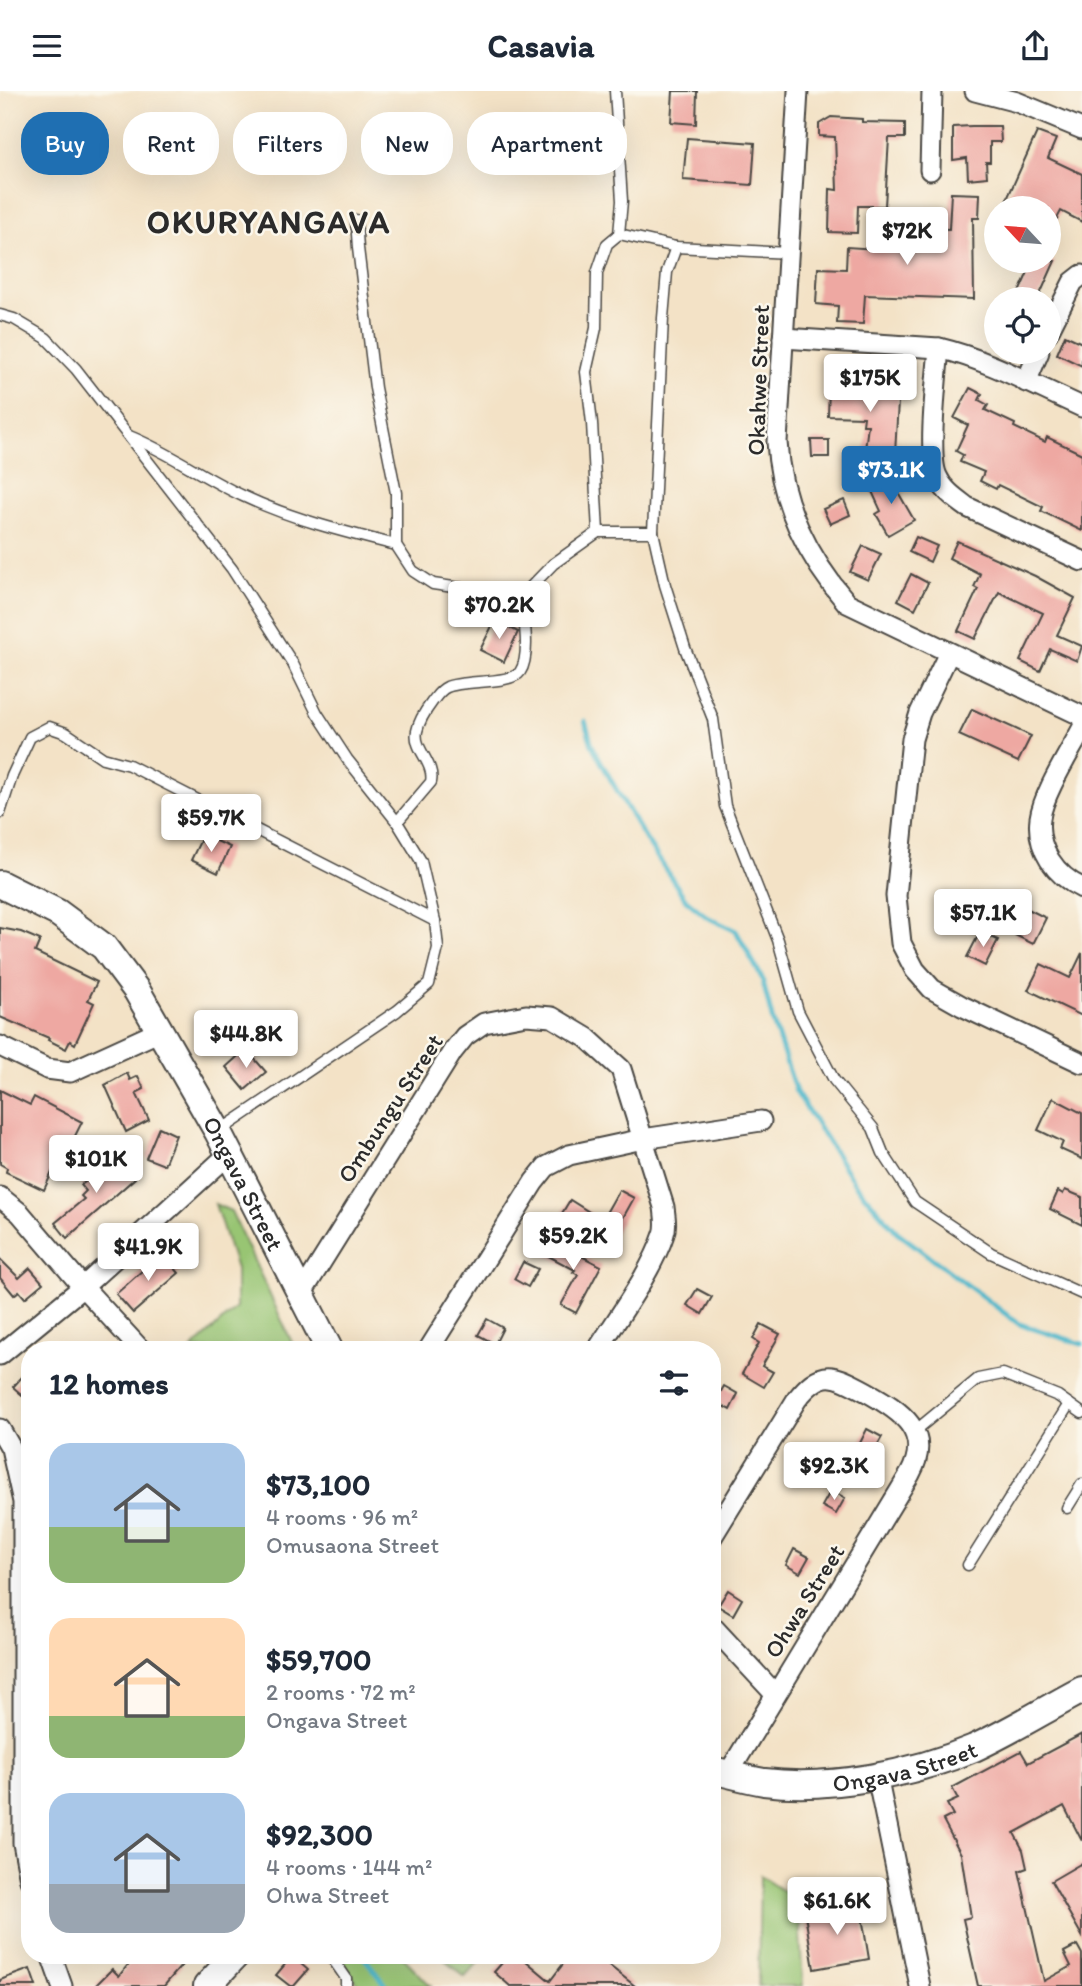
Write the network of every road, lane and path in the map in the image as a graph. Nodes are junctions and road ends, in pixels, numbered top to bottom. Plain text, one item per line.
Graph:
1 (615, 91) edge
2 (798, 91) edge
3 (932, 91) edge
4 (975, 91) edge
5 (1082, 129) edge
6 (930, 170) dead end
7 (356, 220) dead end
8 (618, 234) junction
9 (676, 247) junction
10 (789, 253) junction
11 (1082, 275) edge
12 (1061, 306) edge
13 (0, 316) edge
14 (783, 338) junction
15 (939, 348) junction
16 (1034, 364) edge
17 (1026, 382) junction
18 (1082, 407) edge
19 (127, 435) junction
20 (598, 532) junction
21 (653, 532) junction
22 (396, 545) junction
23 (1082, 561) edge
24 (521, 597) junction
25 (949, 653) junction
26 (1082, 716) edge
27 (1082, 729) edge
28 (0, 813) edge
29 (397, 822) junction
30 (0, 884) edge
31 (1082, 888) edge
32 (435, 921) junction
33 (160, 1031) junction
34 (0, 1046) edge
35 (1082, 1063) edge
36 (761, 1121) dead end
37 (643, 1139) junction
38 (224, 1143) junction
39 (0, 1198) edge
40 (83, 1287) junction
41 (1082, 1294) edge
42 (300, 1296) junction
43 (133, 1341) edge
44 (325, 1341) edge
45 (434, 1341) edge
46 (603, 1341) edge
47 (0, 1355) edge
48 (1069, 1404) junction
49 (1082, 1413) edge
50 (0, 1429) edge
51 (915, 1431) junction
52 (1082, 1484) edge
53 (21, 1493) edge
54 (1067, 1508) dead end
55 (721, 1522) edge
56 (968, 1565) dead end
57 (721, 1636) edge
58 (1082, 1690) edge
59 (775, 1694) junction
60 (721, 1771) edge
61 (721, 1772) edge
62 (877, 1776) junction
63 (54, 1964) edge
64 (228, 1964) edge
65 (337, 1964) edge
66 (62, 1986) edge
67 (207, 1986) edge
68 (346, 1986) edge
69 (920, 1986) edge

1 - 8 lane
2 - 10 street, Okahwe Street
3 - 6 street
4 - 5 street
7 - 22 lane
8 - 9 lane
8 - 20 lane
9 - 10 lane
9 - 21 lane
10 - 14 street, Okahwe Street
11 - 12 street
13 - 19 lane
14 - 15 street
14 - 25 street, Okahwe Street
15 - 17 street
15 - 23 street
16 - 17 street
17 - 18 street
19 - 22 lane
19 - 29 lane
20 - 21 lane
20 - 24 lane
21 - 41 lane
22 - 24 lane
24 - 29 lane
25 - 26 street, Okahwe Street
25 - 35 street
27 - 31 street
28 - 32 lane
29 - 32 lane
30 - 33 street, Ongava Street
32 - 38 lane
33 - 34 street
33 - 38 street, Ongava Street
36 - 37 street
37 - 42 street, Ombungu Street
37 - 45 street
37 - 46 street, Ombungu Street
38 - 40 street
38 - 42 street, Ongava Street
39 - 40 street
40 - 43 street
40 - 47 street
42 - 44 street, Ongava Street
48 - 49 lane
48 - 51 lane
48 - 56 lane
50 - 53 street
51 - 55 street
51 - 59 street, Ohwa Street
52 - 54 lane
57 - 59 street, Ohwa Street
58 - 62 street, Ongava Street
59 - 60 street, Ohwa Street
61 - 62 street, Ongava Street
62 - 69 street
63 - 66 street
64 - 67 street
65 - 68 lane

